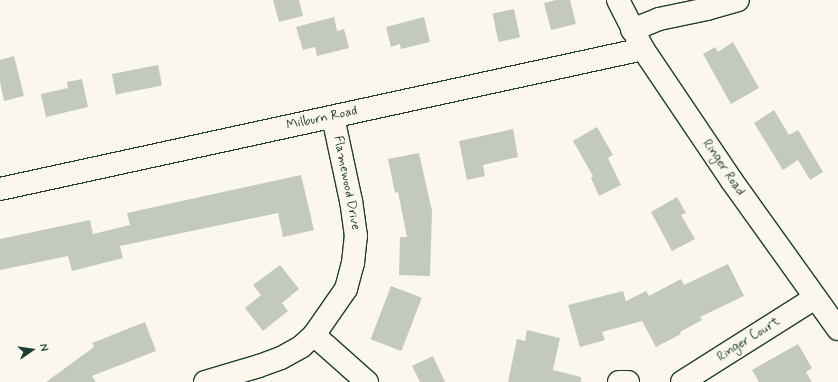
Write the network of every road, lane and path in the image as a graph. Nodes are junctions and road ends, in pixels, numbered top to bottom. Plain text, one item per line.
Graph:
1 (618, 0) edge
2 (738, 0) edge
3 (632, 30) junction
4 (643, 49) junction
5 (333, 117) junction
6 (0, 189) edge
7 (815, 298) junction
8 (838, 329) edge
9 (314, 335) junction
10 (205, 382) edge
11 (367, 382) edge
12 (619, 382) edge
13 (628, 382) edge
14 (682, 382) edge

1 - 3 street, Ringer Road
2 - 3 street
3 - 4 street, Ringer Road
4 - 5 street, Milburn Road
4 - 7 street, Ringer Road
5 - 6 street, Milburn Road
5 - 9 street, Flamewood Drive
7 - 8 street, Ringer Road
7 - 14 street, Ringer Court
9 - 10 street, Flamewood Drive
9 - 11 street
12 - 13 street

